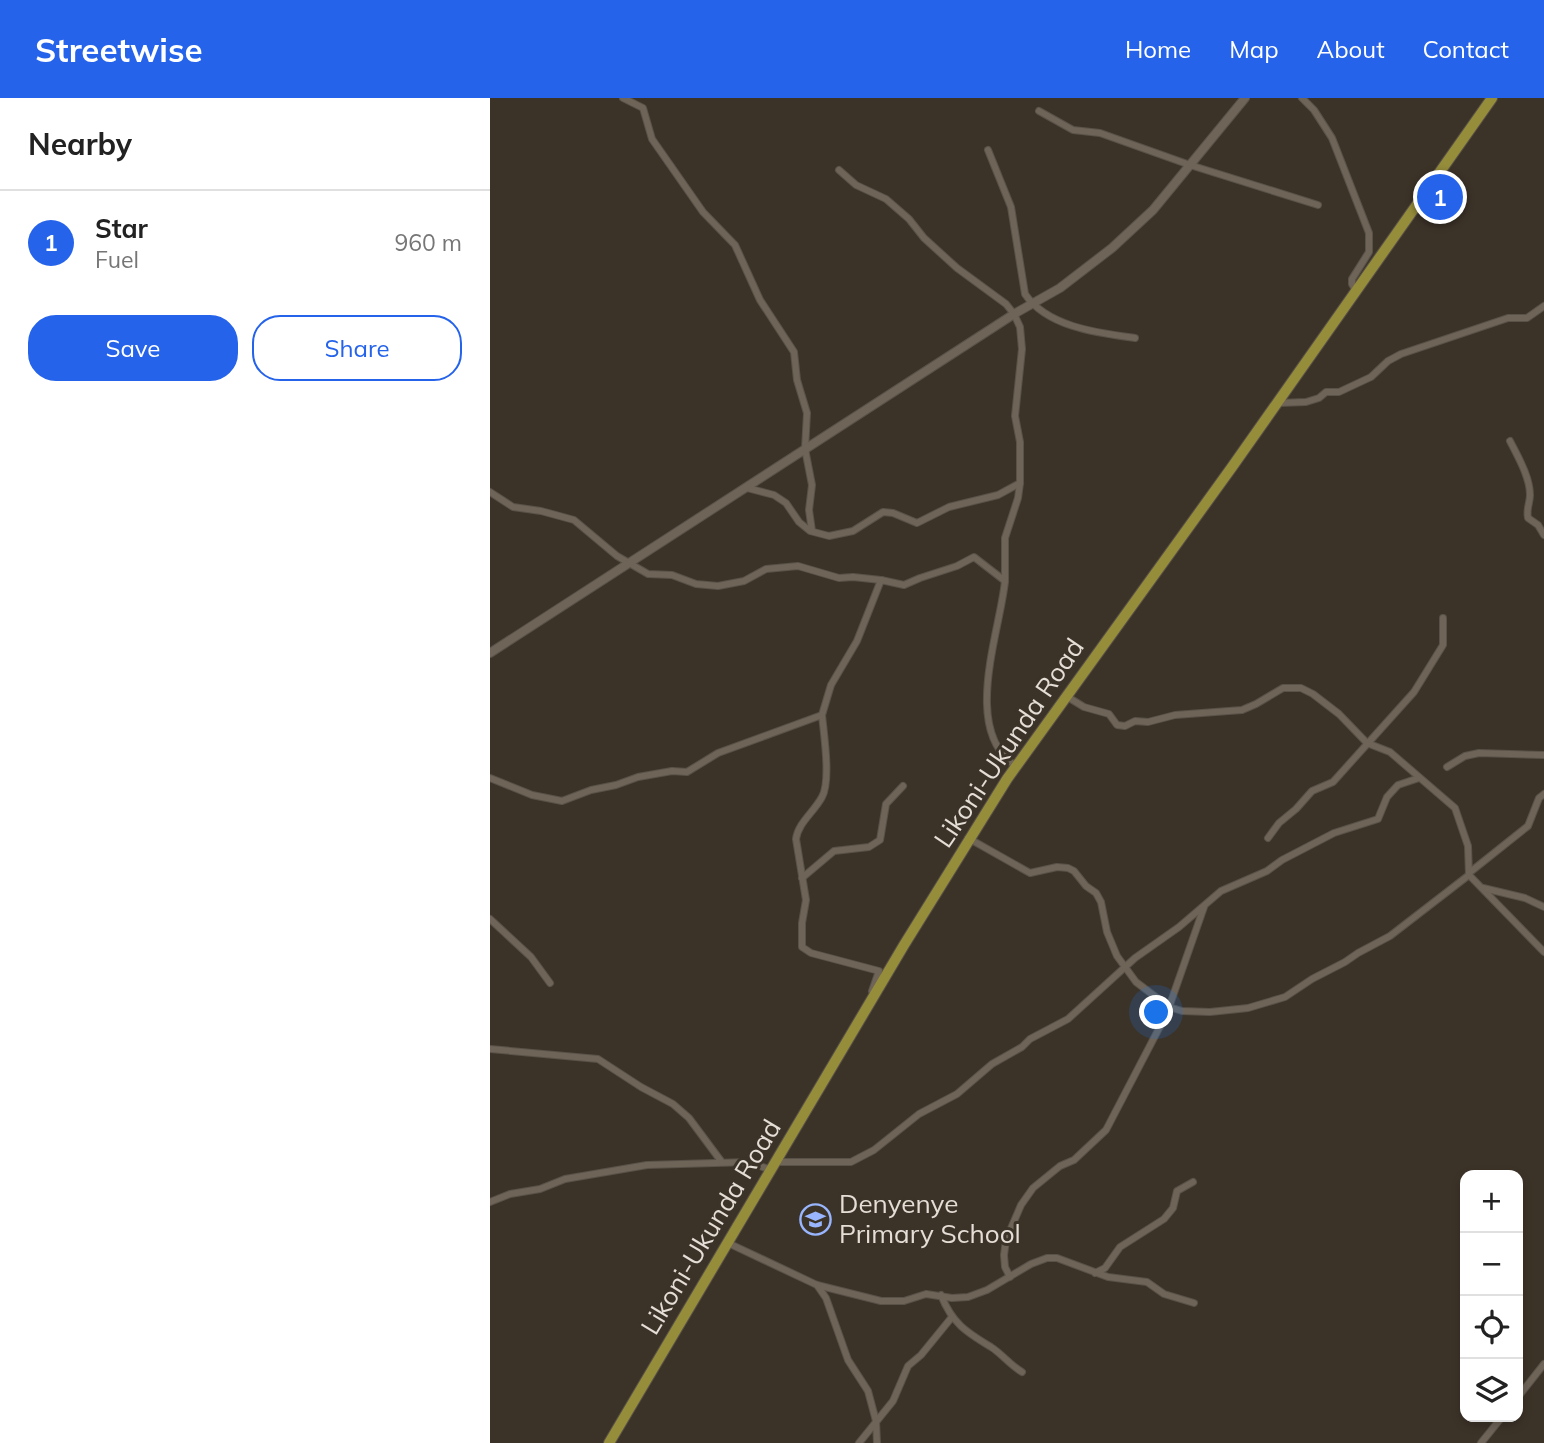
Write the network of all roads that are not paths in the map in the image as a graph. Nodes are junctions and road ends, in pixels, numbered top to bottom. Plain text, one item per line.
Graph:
1 (623, 98) edge
2 (640, 98) edge
3 (1245, 98) edge
4 (1303, 98) edge
5 (1492, 98) edge
6 (643, 108) junction
7 (1039, 111) dead end
8 (988, 150) dead end
9 (1191, 165) junction
10 (839, 170) dead end
11 (1318, 205) dead end
12 (1356, 291) junction
13 (1032, 304) junction
14 (1544, 306) edge
15 (1014, 314) junction
16 (1135, 338) dead end
17 (1277, 403) junction
18 (1510, 441) dead end
19 (805, 449) junction
20 (1020, 483) junction
21 (747, 488) junction
22 (490, 492) edge
23 (812, 531) junction
24 (1544, 535) edge
25 (628, 562) junction
26 (881, 580) junction
27 (1005, 581) junction
28 (1443, 618) dead end
29 (490, 653) edge
30 (1066, 696) junction
31 (822, 715) junction
32 (1367, 743) junction
33 (1544, 755) edge
34 (1016, 766) junction
35 (1447, 767) dead end
36 (490, 778) edge
37 (1419, 778) junction
38 (903, 786) dead end
39 (1544, 794) edge
40 (968, 838) junction
41 (1268, 838) dead end
42 (1469, 874) junction
43 (802, 878) junction
44 (1481, 888) junction
45 (1204, 906) junction
46 (1544, 907) edge
47 (490, 919) edge
48 (1544, 952) edge
49 (1124, 968) junction
50 (550, 984) dead end
51 (1169, 1007) junction
52 (865, 1013) junction
53 (490, 1049) edge
54 (721, 1161) junction
55 (773, 1166) junction
56 (1194, 1182) dead end
57 (490, 1202) edge
58 (728, 1244) junction
59 (1095, 1273) junction
60 (1010, 1277) junction
61 (817, 1285) junction
62 (941, 1296) junction
63 (1195, 1303) dead end
64 (952, 1317) junction
65 (1544, 1364) edge
66 (1022, 1371) dead end
67 (1523, 1391) edge
68 (876, 1421) junction
69 (1498, 1422) edge
70 (609, 1443) edge
71 (859, 1443) edge
72 (877, 1443) edge
73 (1481, 1443) edge

1 - 6 street
2 - 6 street
3 - 9 street
4 - 12 street
5 - 12 highway, Likoni-Ukunda Road
6 - 19 street
7 - 9 street
8 - 13 street
9 - 11 street
9 - 13 street
10 - 15 street
12 - 17 highway, Likoni-Ukunda Road
13 - 15 street
13 - 16 street
14 - 17 street
15 - 19 street
15 - 20 street
17 - 30 highway, Likoni-Ukunda Road
18 - 24 street
19 - 21 street
19 - 23 street
20 - 23 street
20 - 27 street
21 - 23 street
21 - 25 street
22 - 25 street
25 - 26 street
25 - 29 street
26 - 27 street
26 - 31 street
27 - 34 street
28 - 32 street
30 - 32 street
30 - 34 highway, Likoni-Ukunda Road
31 - 36 street
31 - 43 street
32 - 37 street
32 - 41 street
33 - 35 street
34 - 40 highway, Likoni-Ukunda Road
37 - 42 street
37 - 45 street
38 - 43 street
39 - 42 street
40 - 49 street
40 - 52 highway, Likoni-Ukunda Road
42 - 44 street
42 - 51 street
43 - 52 street
44 - 46 street
44 - 48 street
45 - 49 street
45 - 51 street
47 - 50 street
49 - 51 street
49 - 55 street
51 - 60 street
52 - 55 highway, Likoni-Ukunda Road
53 - 54 street
54 - 55 street
54 - 57 street
55 - 58 highway, Likoni-Ukunda Road
56 - 59 street
58 - 61 street
58 - 70 highway, Likoni-Ukunda Road
59 - 60 street
59 - 63 street
60 - 62 street
61 - 62 street
61 - 68 street
62 - 64 street
64 - 66 street
64 - 68 street
65 - 67 street
68 - 71 street
68 - 72 street
69 - 73 street

